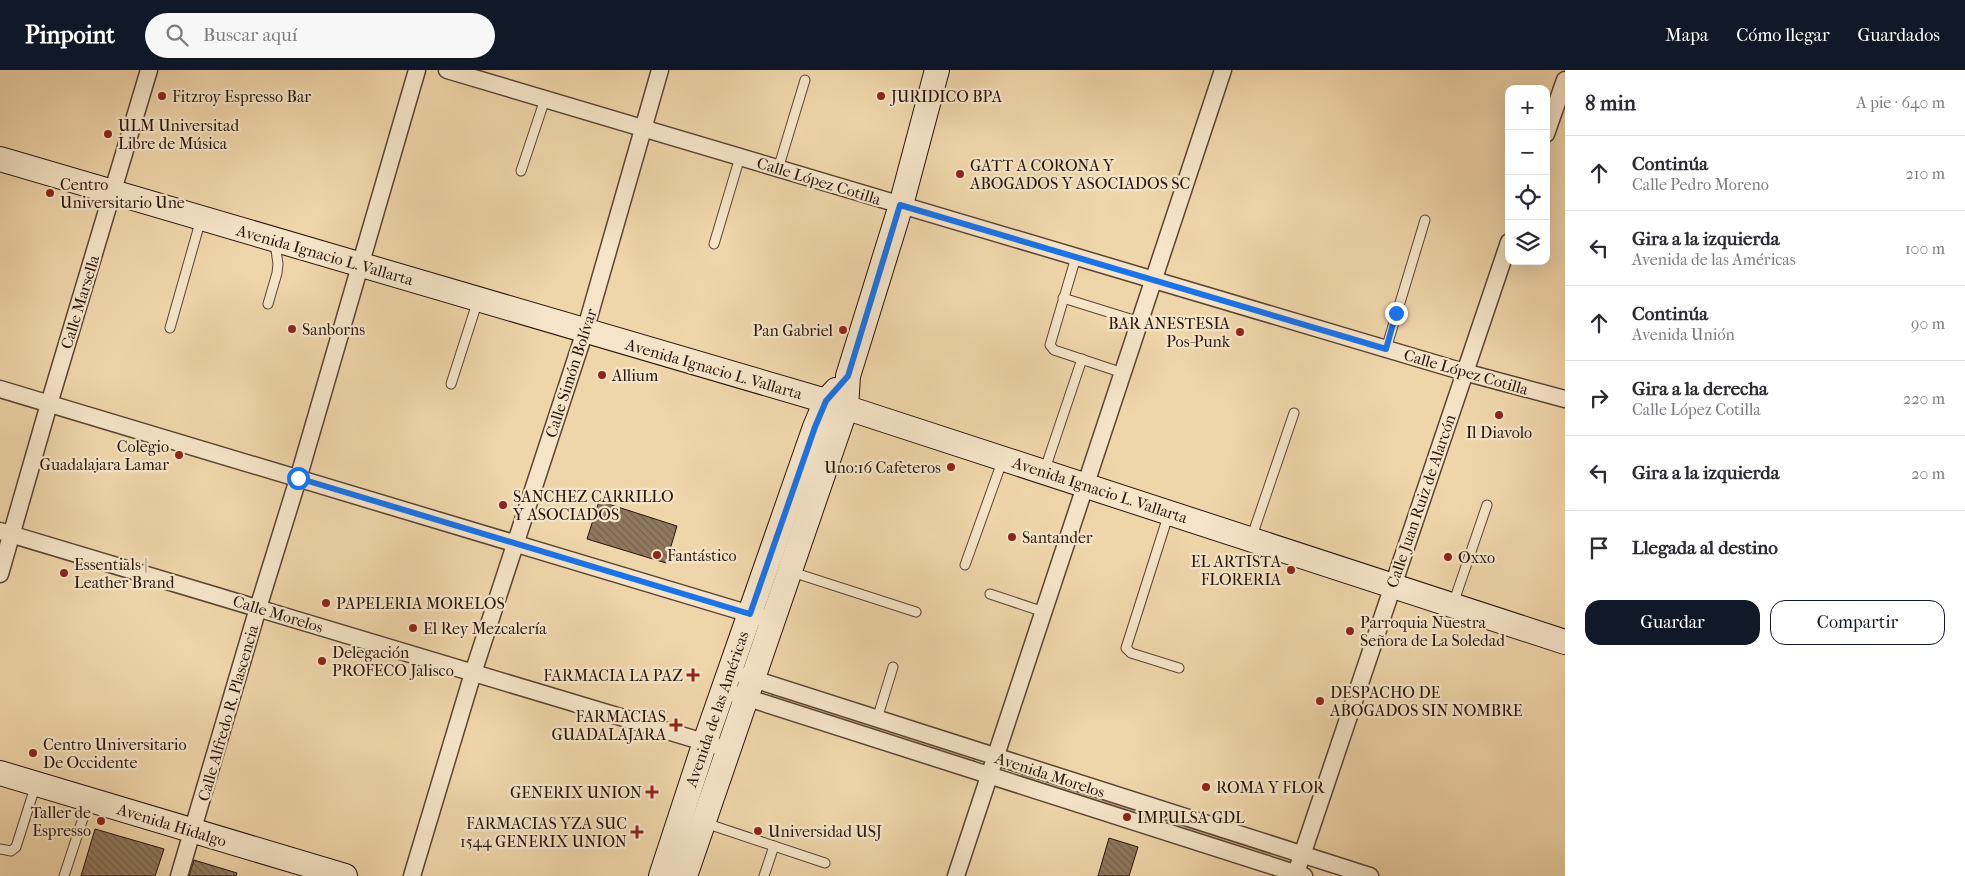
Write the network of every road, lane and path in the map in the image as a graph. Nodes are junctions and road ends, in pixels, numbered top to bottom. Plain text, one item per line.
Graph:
1 (149, 70) edge
2 (417, 70) edge
3 (448, 70) edge
4 (660, 70) edge
5 (937, 70) edge
6 (1223, 70) edge
7 (805, 80) dead end
8 (1565, 80) edge
9 (545, 99) junction
10 (642, 128) junction
11 (1547, 130) edge
12 (740, 157) junction
13 (0, 159) edge
14 (778, 169) junction
15 (521, 171) dead end
16 (112, 192) junction
17 (900, 205) junction
18 (202, 218) junction
19 (1426, 220) dead end
20 (275, 240) junction
21 (714, 244) dead end
22 (1505, 254) edge
23 (1076, 257) junction
24 (360, 265) junction
25 (1154, 280) junction
26 (1063, 298) junction
27 (478, 299) junction
28 (268, 304) dead end
29 (1140, 322) junction
30 (170, 328) dead end
31 (585, 331) junction
32 (1386, 349) junction
33 (1082, 360) junction
34 (1464, 372) junction
35 (1123, 373) junction
36 (452, 384) dead end
37 (0, 389) edge
38 (1565, 399) edge
39 (49, 404) junction
40 (836, 405) junction
41 (1294, 412) dead end
42 (1003, 459) junction
43 (1044, 472) junction
44 (298, 478) junction
45 (1085, 486) junction
46 (1487, 505) dead end
47 (1169, 513) junction
48 (6, 532) edge
49 (1251, 540) junction
50 (515, 544) junction
51 (965, 565) dead end
52 (789, 571) junction
53 (0, 574) edge
54 (1392, 585) junction
55 (990, 594) dead end
56 (1453, 605) junction
57 (258, 608) junction
58 (916, 612) dead end
59 (1044, 612) junction
60 (750, 614) junction
61 (772, 621) junction
62 (1565, 642) edge
63 (892, 667) dead end
64 (1179, 668) dead end
65 (474, 673) junction
66 (737, 685) junction
67 (877, 719) junction
68 (705, 742) junction
69 (728, 749) junction
70 (995, 757) junction
71 (0, 773) edge
72 (990, 774) junction
73 (36, 784) junction
74 (89, 800) junction
75 (703, 822) junction
76 (193, 831) junction
77 (774, 846) junction
78 (0, 849) edge
79 (1302, 855) junction
80 (824, 863) dead end
81 (1299, 875) edge
82 (64, 876) edge
83 (179, 876) edge
84 (345, 876) edge
85 (412, 876) edge
86 (661, 876) edge
87 (684, 876) edge
88 (764, 876) edge
89 (956, 876) edge
90 (1370, 876) edge

1 - 16 street, Calle Marsella
2 - 24 street, Calle Alfredo R. Plascencia
3 - 9 street, Calle López Cotilla
4 - 10 street, Calle Simón Bolívar
5 - 17 main road
6 - 25 street
7 - 14 lane
8 - 11 street
9 - 10 street, Calle López Cotilla
9 - 15 lane
10 - 12 street, Calle López Cotilla
10 - 31 street, Calle Simón Bolívar
12 - 14 street, Calle López Cotilla
12 - 21 lane
13 - 16 main road, Avenida Ignacio L. Vallarta
14 - 17 street, Calle López Cotilla
16 - 18 main road, Avenida Ignacio L. Vallarta
16 - 39 street, Calle Marsella
17 - 23 street, Calle López Cotilla
17 - 40 main road
18 - 20 main road, Avenida Ignacio L. Vallarta
18 - 30 lane
19 - 32 lane
20 - 24 main road, Avenida Ignacio L. Vallarta
20 - 28 lane
22 - 34 street, Calle Juan Ruiz de Alarcón
23 - 25 street, Calle López Cotilla
23 - 26 lane
24 - 27 main road, Avenida Ignacio L. Vallarta
24 - 44 street, Calle Alfredo R. Plascencia
25 - 29 street
25 - 32 street, Calle López Cotilla
26 - 29 lane
26 - 33 lane
27 - 31 main road, Avenida Ignacio L. Vallarta
27 - 36 lane
29 - 35 street
31 - 40 main road, Avenida Ignacio L. Vallarta
31 - 50 street, Calle Simón Bolívar
32 - 34 street, Calle López Cotilla
33 - 35 lane
33 - 43 lane
34 - 38 street, Calle López Cotilla
34 - 54 street, Calle Juan Ruiz de Alarcón
35 - 45 street
37 - 39 street
39 - 44 street
39 - 48 street, Calle Marsella
40 - 42 main road, Avenida Ignacio L. Vallarta
40 - 52 main road, Avenida de las Américas
40 - 60 main road, Avenida de las Américas
41 - 49 lane
42 - 43 main road, Avenida Ignacio L. Vallarta
42 - 51 lane
43 - 45 main road, Avenida Ignacio L. Vallarta
44 - 50 street
44 - 57 street, Calle Alfredo R. Plascencia
45 - 47 main road, Avenida Ignacio L. Vallarta
45 - 59 street
46 - 56 lane
47 - 49 main road, Avenida Ignacio L. Vallarta
47 - 64 lane
48 - 53 street, Calle Marsella
48 - 57 street, Calle Morelos
49 - 54 main road, Avenida Ignacio L. Vallarta
50 - 60 street
50 - 65 street, Calle Simón Bolívar
52 - 58 lane
52 - 61 main road, Avenida de las Américas
54 - 56 main road, Avenida Ignacio L. Vallarta
54 - 79 street, Calle Juan Ruiz de Alarcón
55 - 59 lane
56 - 62 main road, Avenida Ignacio L. Vallarta
57 - 65 street, Calle Morelos
57 - 76 street, Calle Alfredo R. Plascencia
59 - 70 street
60 - 61 street
60 - 66 main road, Avenida de las Américas
61 - 66 main road, Avenida de las Américas
63 - 67 lane
65 - 68 street, Calle Morelos
65 - 85 street, Calle Simón Bolívar
66 - 67 street, Avenida Morelos
66 - 68 main road, Avenida de las Américas
66 - 69 main road, Avenida de las Américas
66 - 72 street, Avenida Morelos
67 - 70 street, Avenida Morelos
68 - 69 street, Calle Morelos
68 - 86 main road, Avenida de las Américas
69 - 75 main road, Avenida de las Américas
70 - 72 street
70 - 79 street, Avenida Morelos
71 - 73 main road, Avenida Hidalgo
72 - 81 street, Avenida Morelos
72 - 89 street
73 - 74 main road, Avenida Hidalgo
73 - 78 lane
74 - 76 main road, Avenida Hidalgo
74 - 82 lane
75 - 77 lane
75 - 87 main road, Avenida de las Américas
76 - 83 street, Calle Alfredo R. Plascencia
76 - 84 main road, Avenida Hidalgo
77 - 80 lane
77 - 88 lane
79 - 81 street, Calle Juan Ruiz de Alarcón
79 - 90 street, Avenida Morelos

